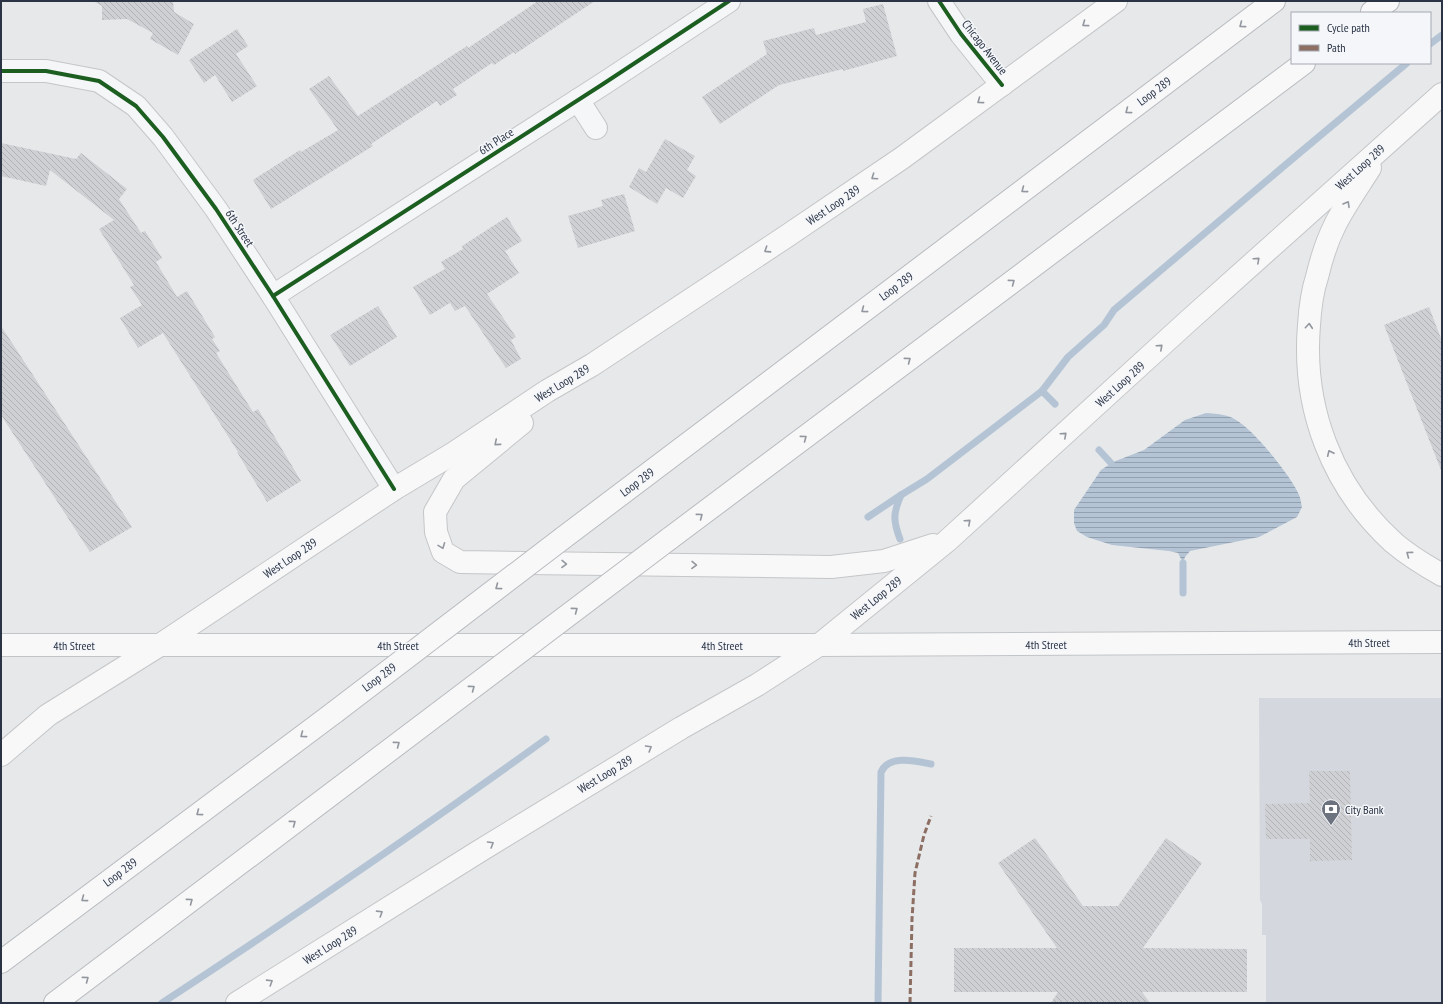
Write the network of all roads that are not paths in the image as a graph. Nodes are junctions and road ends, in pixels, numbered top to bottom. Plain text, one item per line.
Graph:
1 (729, 1) edge
2 (939, 1) edge
3 (1116, 1) edge
4 (1274, 1) edge
5 (1303, 64) edge
6 (1, 71) edge
7 (1002, 85) junction
8 (1442, 94) edge
9 (578, 100) junction
10 (596, 128) dead end
11 (1384, 145) junction
12 (273, 296) junction
13 (592, 364) junction
14 (394, 489) junction
15 (947, 541) junction
16 (1442, 575) edge
17 (1442, 642) edge
18 (1, 645) edge
19 (160, 645) junction
20 (819, 645) junction
21 (1, 755) edge
22 (1, 962) edge
23 (55, 1003) edge
24 (237, 1003) edge

1 - 9 street, 6th Place
2 - 7 street, Chicago Avenue
3 -> 7 main road, West Loop 289
4 -> 22 main road, Loop 289, bridge
23 -> 5 main road, bridge
6 - 12 street, 6th Street
7 -> 13 main road, West Loop 289
8 - 11 main road, West Loop 289
9 - 10 street
9 - 12 street, 6th Place
15 -> 11 main road, West Loop 289
16 -> 11 main road
12 - 14 street, 6th Street
13 - 14 main road, West Loop 289
13 -> 15 main road
14 - 19 main road, West Loop 289
15 - 20 main road, West Loop 289
17 - 20 main road, 4th Street
18 - 19 main road, 4th Street
19 - 20 main road, 4th Street
19 - 21 main road, West Loop 289
24 -> 20 main road, West Loop 289

